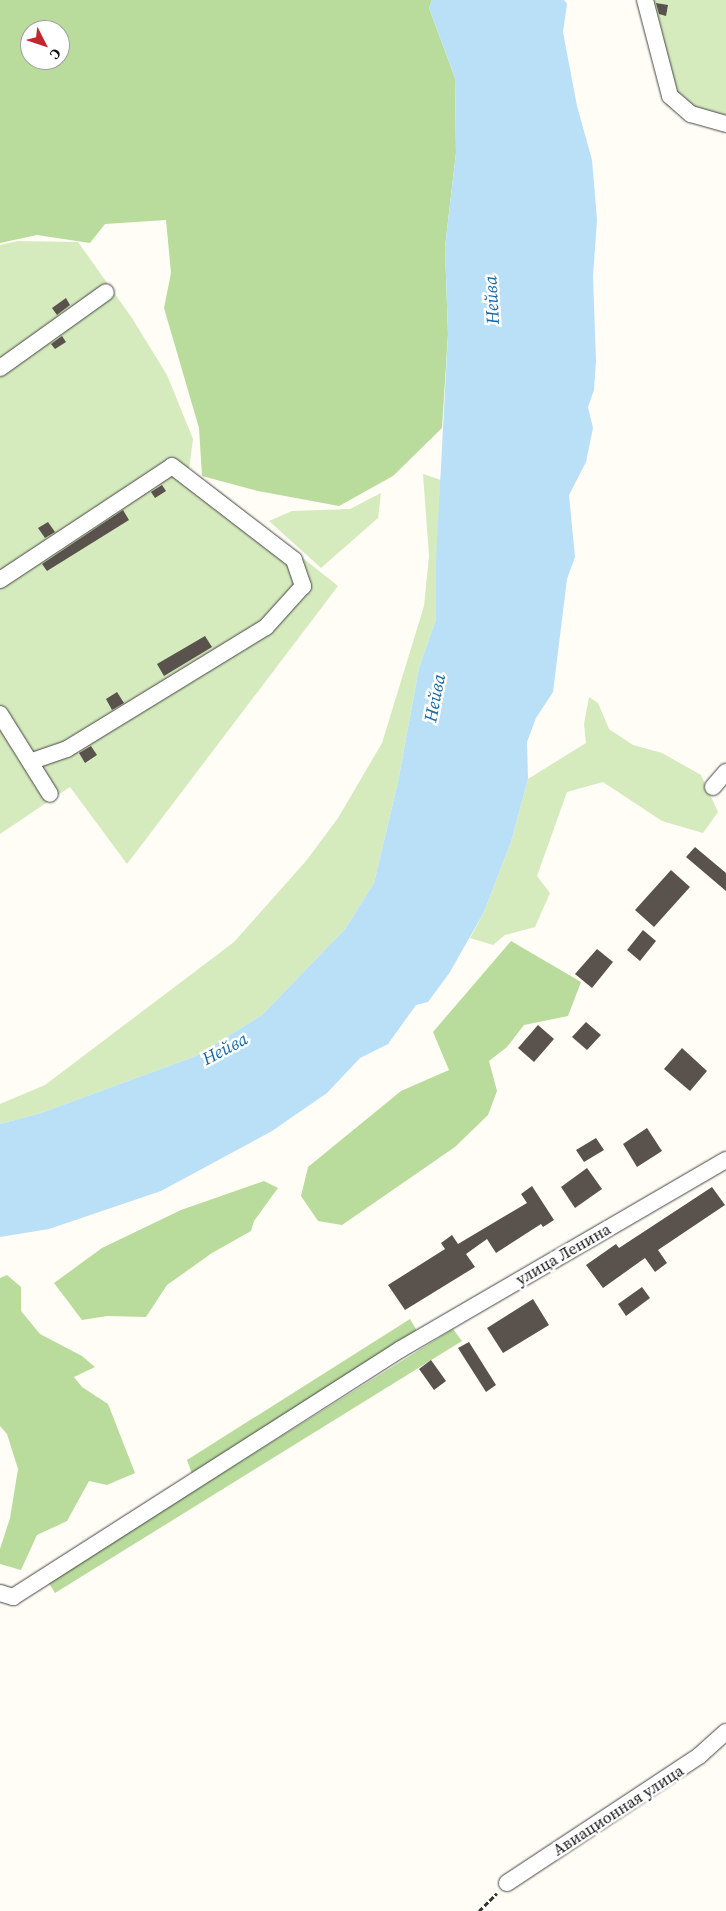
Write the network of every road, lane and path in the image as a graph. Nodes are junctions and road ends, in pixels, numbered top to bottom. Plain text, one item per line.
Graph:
1 (645, 0) edge
2 (726, 124) edge
3 (106, 292) dead end
4 (0, 368) edge
5 (0, 580) edge
6 (0, 714) edge
7 (30, 762) junction
8 (726, 772) edge
9 (713, 787) dead end
10 (50, 794) dead end
11 (726, 1160) edge
12 (0, 1593) edge
13 (726, 1732) edge
14 (507, 1883) joint
15 (479, 1911) edge

1 - 2 street
3 - 4 street
5 - 7 street
6 - 7 street
7 - 10 street
8 - 9 street
11 - 12 street, улица Ленина
13 - 14 street, Авиационная улица
14 - 15 path

